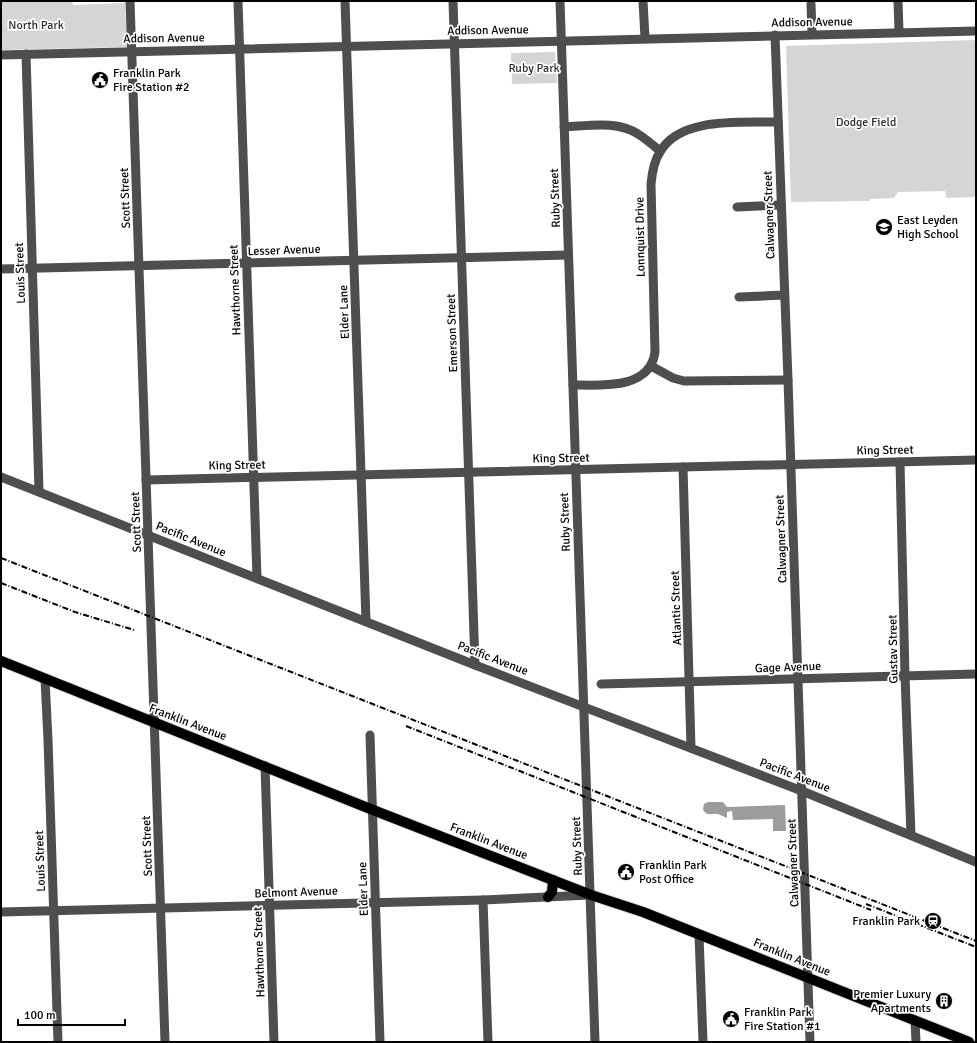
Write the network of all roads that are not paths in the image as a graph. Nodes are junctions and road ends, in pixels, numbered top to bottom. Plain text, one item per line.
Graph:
1 (130, 1) edge
2 (238, 1) edge
3 (345, 1) edge
4 (453, 1) edge
5 (560, 1) edge
6 (644, 1) edge
7 (898, 1) edge
8 (811, 4) dead end
9 (976, 31) edge
10 (899, 32) junction
11 (812, 34) junction
12 (775, 35) junction
13 (645, 38) junction
14 (561, 41) junction
15 (455, 43) junction
16 (347, 46) junction
17 (240, 48) junction
18 (132, 51) junction
19 (1, 54) edge
20 (26, 54) junction
21 (778, 122) junction
22 (564, 127) junction
23 (660, 151) junction
24 (781, 205) junction
25 (737, 207) dead end
26 (568, 256) junction
27 (462, 257) junction
28 (354, 260) junction
29 (246, 263) junction
30 (139, 266) junction
31 (1, 269) edge
32 (32, 269) junction
33 (784, 295) junction
34 (739, 298) dead end
35 (651, 366) junction
36 (788, 380) junction
37 (573, 385) junction
38 (976, 460) edge
39 (900, 462) junction
40 (790, 464) junction
41 (683, 467) junction
42 (575, 469) junction
43 (469, 472) junction
44 (361, 475) junction
45 (1, 477) edge
46 (254, 477) junction
47 (146, 480) junction
48 (39, 491) junction
49 (148, 535) junction
50 (257, 578) junction
51 (366, 622) junction
52 (1, 661) edge
53 (475, 664) junction
54 (976, 674) edge
55 (905, 676) junction
56 (45, 679) junction
57 (798, 679) junction
58 (690, 682) junction
59 (601, 684) dead end
60 (584, 706) junction
61 (155, 724) junction
62 (370, 735) dead end
63 (691, 748) junction
64 (265, 766) junction
65 (802, 791) junction
66 (373, 810) junction
67 (911, 836) junction
68 (976, 862) edge
69 (553, 880) junction
70 (591, 895) junction
71 (548, 897) junction
72 (484, 900) junction
73 (376, 902) junction
74 (269, 905) junction
75 (161, 909) junction
76 (54, 911) junction
77 (1, 912) edge
78 (700, 935) junction
79 (808, 978) junction
80 (916, 1021) junction
81 (58, 1042) edge
82 (165, 1042) edge
83 (274, 1042) edge
84 (380, 1042) edge
85 (488, 1042) edge
86 (595, 1042) edge
87 (703, 1042) edge
88 (810, 1042) edge
89 (916, 1042) edge
90 (969, 1042) edge

1 - 18 street, Scott Street
2 - 17 street, Hawthorne Street
3 - 16 street, Elder Lane
4 - 15 street, Emerson Street
5 - 14 street, Ruby Street
6 - 13 street
7 - 10 street
8 - 11 street
9 - 10 street, Addison Avenue
10 - 11 street, Addison Avenue
11 - 12 street, Addison Avenue
12 - 13 street, Addison Avenue
12 - 21 street, Calwagner Street
13 - 14 street, Addison Avenue
14 - 15 street, Addison Avenue
14 - 22 street, Ruby Street
15 - 16 street, Addison Avenue
15 - 27 street, Emerson Street
16 - 17 street, Addison Avenue
16 - 28 street, Elder Lane
17 - 18 street, Addison Avenue
17 - 29 street, Hawthorne Street
18 - 20 street, Addison Avenue
18 - 30 street, Scott Street
19 - 20 street, Addison Avenue
20 - 32 street, Louis Street
21 - 23 street, Lonnquist Drive
21 - 24 street, Calwagner Street
22 - 23 street
22 - 26 street, Ruby Street
23 - 35 street, Lonnquist Drive
24 - 25 street
24 - 33 street, Calwagner Street
26 - 27 street, Lesser Avenue
26 - 37 street, Ruby Street
27 - 28 street, Lesser Avenue
27 - 43 street, Emerson Street
28 - 29 street, Lesser Avenue
28 - 44 street, Elder Lane
29 - 30 street, Lesser Avenue
29 - 46 street, Hawthorne Street
30 - 32 street, Lesser Avenue
30 - 47 street, Scott Street
31 - 32 street, Lesser Avenue
32 - 48 street, Louis Street
33 - 34 street
33 - 36 street, Calwagner Street
35 - 36 street
35 - 37 street
36 - 40 street, Calwagner Street
37 - 42 street, Ruby Street
38 - 39 street, King Street
39 - 40 street, King Street
39 - 55 street, Gustav Street
40 - 41 street, King Street
40 - 57 street, Calwagner Street
41 - 42 street, King Street
41 - 58 street, Atlantic Street
42 - 43 street, King Street
42 - 60 street, Ruby Street
43 - 44 street, King Street
43 - 53 street, Emerson Street
44 - 46 street, King Street
44 - 51 street, Elder Lane
45 - 48 street, Pacific Avenue
46 - 47 street, King Street
46 - 50 street, Hawthorne Street
47 - 49 street, Scott Street
48 - 49 street, Pacific Avenue
49 - 50 street, Pacific Avenue
49 - 61 street, Scott Street
50 - 51 street, Pacific Avenue
51 - 53 street, Pacific Avenue
52 - 56 main road, Franklin Avenue
53 - 60 street, Pacific Avenue
54 - 55 street, Gage Avenue
55 - 57 street, Gage Avenue
55 - 67 street, Gustav Street
56 - 61 main road, Franklin Avenue
56 - 76 street, Louis Street
57 - 58 street, Gage Avenue
57 - 65 street, Calwagner Street
58 - 59 street, Gage Avenue
58 - 63 street, Atlantic Street
60 - 63 street, Pacific Avenue
60 - 70 street, Ruby Street
61 - 64 main road, Franklin Avenue
61 - 75 street, Scott Street
62 - 66 street, Elder Lane
63 - 65 street, Pacific Avenue
64 - 66 main road, Franklin Avenue
64 - 74 street, Hawthorne Street
65 - 67 street, Pacific Avenue
65 - 79 street, Calwagner Street
66 - 69 main road, Franklin Avenue
66 - 73 street, Elder Lane
67 - 68 street, Pacific Avenue
69 - 70 main road, Franklin Avenue
69 - 71 main road
70 - 71 street, Belmont Avenue
70 - 78 main road, Franklin Avenue
70 - 86 street, Ruby Street
71 - 72 street, Belmont Avenue
72 - 73 street, Belmont Avenue
72 - 85 street
73 - 74 street, Belmont Avenue
73 - 84 street, Elder Lane
74 - 75 street, Belmont Avenue
74 - 83 street, Hawthorne Street
75 - 76 street, Belmont Avenue
75 - 82 street, Scott Street
76 - 77 street, Belmont Avenue
76 - 81 street, Louis Street
78 - 79 main road, Franklin Avenue
78 - 87 street
79 - 80 main road, Franklin Avenue
79 - 88 street, Calwagner Street
80 - 89 street
80 - 90 main road, Franklin Avenue

